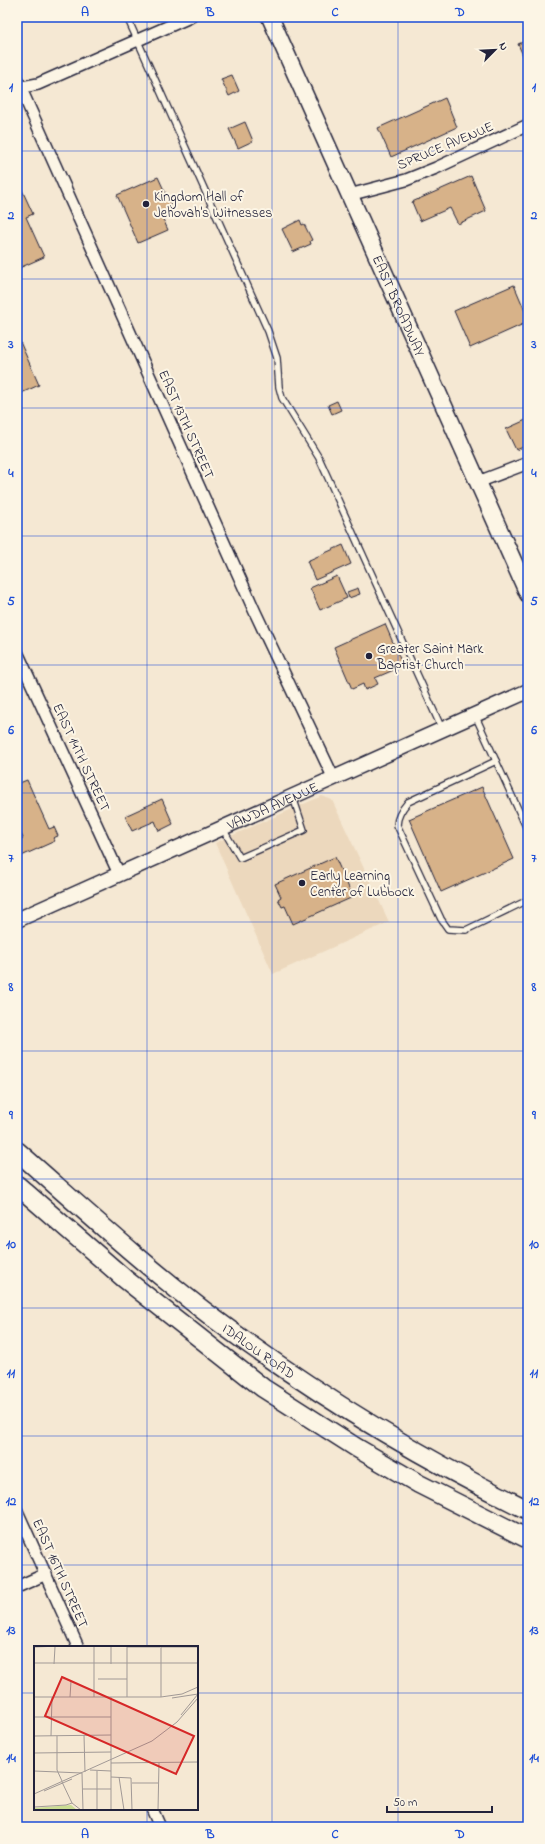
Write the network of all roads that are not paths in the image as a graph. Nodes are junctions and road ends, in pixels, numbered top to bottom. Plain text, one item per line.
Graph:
1 (127, 17) edge
2 (190, 17) edge
3 (270, 17) edge
4 (137, 40) junction
5 (18, 85) edge
6 (528, 125) edge
7 (349, 195) junction
8 (528, 462) edge
9 (478, 482) junction
10 (528, 594) edge
11 (17, 652) edge
12 (528, 691) edge
13 (475, 715) junction
14 (442, 730) junction
15 (496, 761) junction
16 (334, 778) junction
17 (292, 797) junction
18 (223, 828) junction
19 (528, 831) edge
20 (119, 874) junction
21 (528, 900) edge
22 (17, 920) edge
23 (17, 1151) edge
24 (17, 1185) edge
25 (528, 1510) edge
26 (17, 1511) edge
27 (528, 1539) edge
28 (46, 1574) junction
29 (17, 1587) edge
30 (78, 1646) edge
31 (152, 1810) edge
32 (160, 1827) edge

1 - 4 lane
2 - 4 street
3 - 7 main road, EAST BROADWAY
4 - 5 street
4 - 14 lane
5 - 16 street, EAST 13TH STREET
6 - 7 street, SPRUCE AVENUE
7 - 9 main road, EAST BROADWAY
8 - 9 street
9 - 10 main road, EAST BROADWAY
11 - 20 street, EAST 14TH STREET
12 - 13 street, VANDA AVENUE
13 - 14 street, VANDA AVENUE
13 - 15 lane
14 - 16 street, VANDA AVENUE
15 - 19 lane
15 - 21 lane
16 - 17 street, VANDA AVENUE
17 - 18 street, VANDA AVENUE
17 - 18 lane
18 - 20 street, VANDA AVENUE
20 - 22 street, VANDA AVENUE
23 - 25 main road, IDALOU ROAD
24 - 27 main road, IDALOU ROAD
26 - 28 street, EAST 16TH STREET
28 - 29 street
28 - 30 street, EAST 16TH STREET
31 - 32 street

